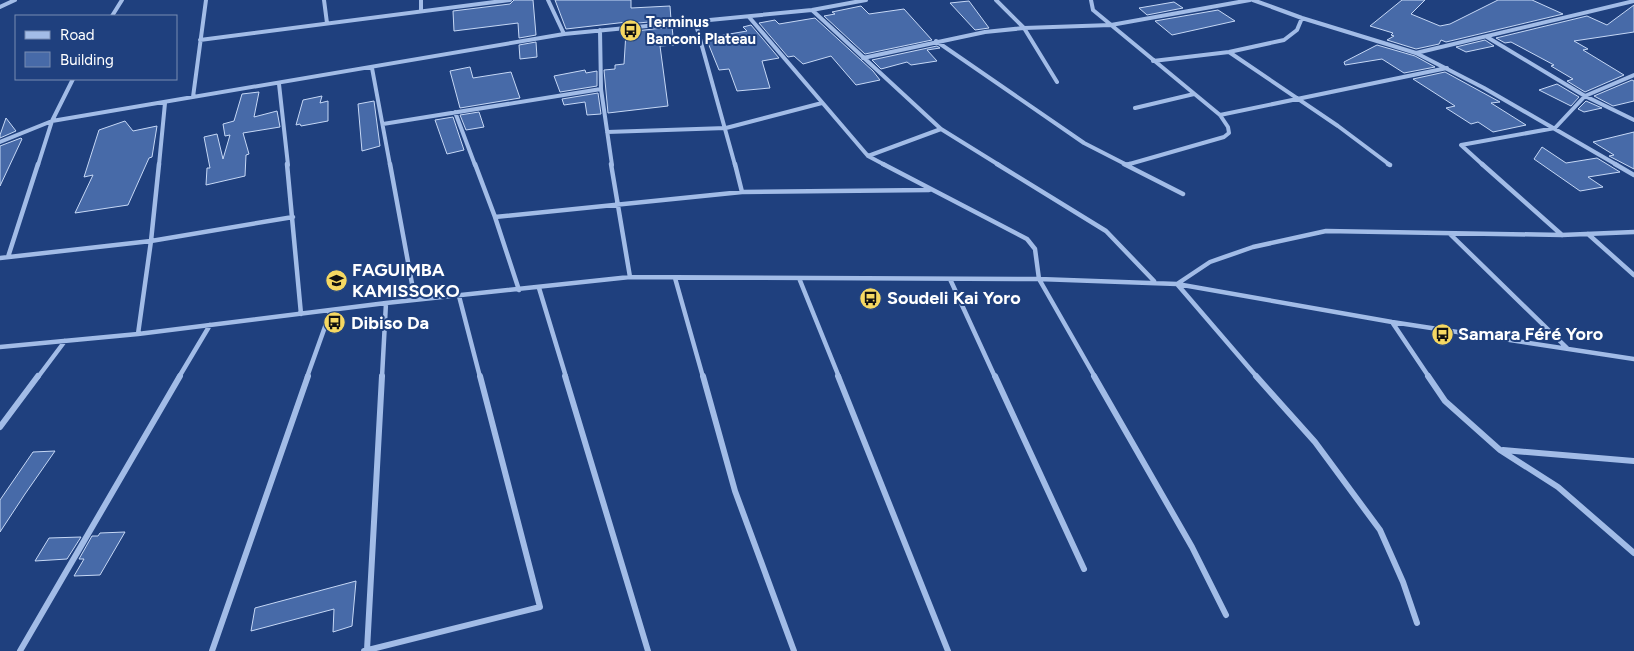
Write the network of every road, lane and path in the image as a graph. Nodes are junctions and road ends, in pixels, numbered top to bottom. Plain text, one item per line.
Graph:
1 (15, 0) edge
2 (122, 0) edge
3 (206, 0) edge
4 (324, 0) edge
5 (421, 0) edge
6 (510, 0) edge
7 (548, 0) edge
8 (838, 0) edge
9 (866, 0) edge
10 (996, 0) edge
11 (1091, 0) edge
12 (1250, 0) edge
13 (1254, 0) edge
14 (1634, 1) edge
15 (843, 5) junction
16 (0, 7) edge
17 (812, 10) junction
18 (421, 12) junction
19 (113, 15) edge
20 (748, 17) junction
21 (1302, 18) junction
22 (695, 21) junction
23 (327, 24) junction
24 (1111, 25) junction
25 (1024, 28) junction
26 (600, 30) junction
27 (564, 34) junction
28 (1487, 36) junction
29 (200, 40) junction
30 (936, 40) junction
31 (1229, 52) junction
32 (1416, 53) junction
33 (863, 58) junction
34 (1154, 61) junction
35 (372, 68) junction
36 (1446, 68) junction
37 (1634, 75) edge
38 (72, 80) edge
39 (1057, 82) dead end
40 (279, 84) junction
41 (601, 89) junction
42 (1194, 94) junction
43 (1585, 96) junction
44 (193, 97) junction
45 (1298, 99) junction
46 (165, 103) junction
47 (822, 103) junction
48 (1135, 108) dead end
49 (455, 112) junction
50 (1220, 114) junction
51 (1634, 120) edge
52 (52, 121) junction
53 (383, 124) junction
54 (726, 128) junction
55 (1555, 128) junction
56 (941, 129) junction
57 (607, 132) junction
58 (0, 142) edge
59 (868, 156) junction
60 (1126, 165) junction
61 (1390, 165) dead end
62 (1634, 175) edge
63 (930, 190) junction
64 (742, 192) junction
65 (1183, 194) dead end
66 (617, 204) junction
67 (293, 217) junction
68 (495, 217) junction
69 (1634, 232) edge
70 (1450, 234) junction
71 (1588, 234) junction
72 (1562, 235) junction
73 (151, 241) junction
74 (8, 257) junction
75 (0, 258) edge
76 (1634, 275) edge
77 (630, 278) junction
78 (675, 278) junction
79 (799, 278) junction
80 (950, 279) junction
81 (1039, 279) junction
82 (1154, 281) junction
83 (1177, 284) junction
84 (539, 288) junction
85 (519, 290) junction
86 (459, 296) junction
87 (415, 300) junction
88 (386, 303) junction
89 (332, 310) junction
90 (301, 314) junction
91 (1392, 322) junction
92 (210, 325) junction
93 (138, 334) junction
94 (65, 341) junction
95 (0, 347) edge
96 (1567, 349) junction
97 (1634, 359) edge
98 (0, 427) edge
99 (1500, 450) junction
100 (1634, 461) edge
101 (1634, 553) edge
102 (1084, 569) dead end
103 (1226, 615) dead end
104 (1418, 624) dead end
105 (20, 651) edge
106 (212, 651) edge
107 (365, 651) edge
108 (648, 651) edge
109 (794, 651) edge
110 (948, 651) edge

1 - 16 street
2 - 19 street
3 - 29 street
4 - 23 street
5 - 18 street
6 - 18 street
7 - 27 street
8 - 15 street
9 - 15 street
10 - 25 street
11 - 24 street
12 - 24 street
13 - 21 street
14 - 28 street
15 - 17 street
17 - 20 street
17 - 33 street
18 - 23 street
20 - 22 street
20 - 47 street
21 - 31 street
21 - 32 street
22 - 26 street
22 - 54 street
23 - 29 street
24 - 25 street
24 - 34 street
25 - 30 street
25 - 39 street
26 - 27 street
26 - 41 street
27 - 35 street
28 - 32 street
28 - 43 street
29 - 44 street
30 - 33 street
30 - 60 street
31 - 34 street
31 - 45 street
32 - 36 street
33 - 56 street
34 - 42 street
35 - 40 street
35 - 53 street
36 - 45 street
36 - 55 street
37 - 43 street
38 - 52 street
40 - 44 street
40 - 67 street
41 - 49 street
41 - 57 street
42 - 48 street
42 - 50 street
43 - 51 street
43 - 55 street
44 - 46 street
45 - 50 street
45 - 61 street
46 - 52 street
46 - 73 street
47 - 54 street
47 - 59 street
49 - 53 street
49 - 68 street
50 - 60 street
52 - 58 street
52 - 74 street
53 - 87 street
54 - 57 street
54 - 64 street
55 - 62 street
55 - 72 street
56 - 59 street
56 - 82 street
57 - 66 street
59 - 63 street
60 - 65 street
63 - 64 street
63 - 81 street
64 - 66 street
66 - 68 street
66 - 77 street
67 - 73 street
67 - 90 street
68 - 85 street
69 - 71 street
70 - 72 street
70 - 83 street
70 - 96 street
71 - 72 street
71 - 76 street
73 - 74 street
73 - 93 street
74 - 75 street
77 - 78 street
77 - 84 street
78 - 79 street
78 - 109 street
79 - 80 street
79 - 110 street
80 - 81 street
80 - 102 street
81 - 82 street
81 - 103 street
82 - 83 street
83 - 91 street
83 - 104 street
84 - 85 street
84 - 108 street
85 - 86 street
86 - 87 street
86 - 107 street
87 - 88 street
88 - 89 street
88 - 107 street
89 - 90 street
89 - 106 street
90 - 92 street
91 - 96 street
91 - 99 street
92 - 93 street
92 - 105 street
93 - 94 street
94 - 95 street
94 - 98 street
96 - 97 street
99 - 100 street
99 - 101 street

